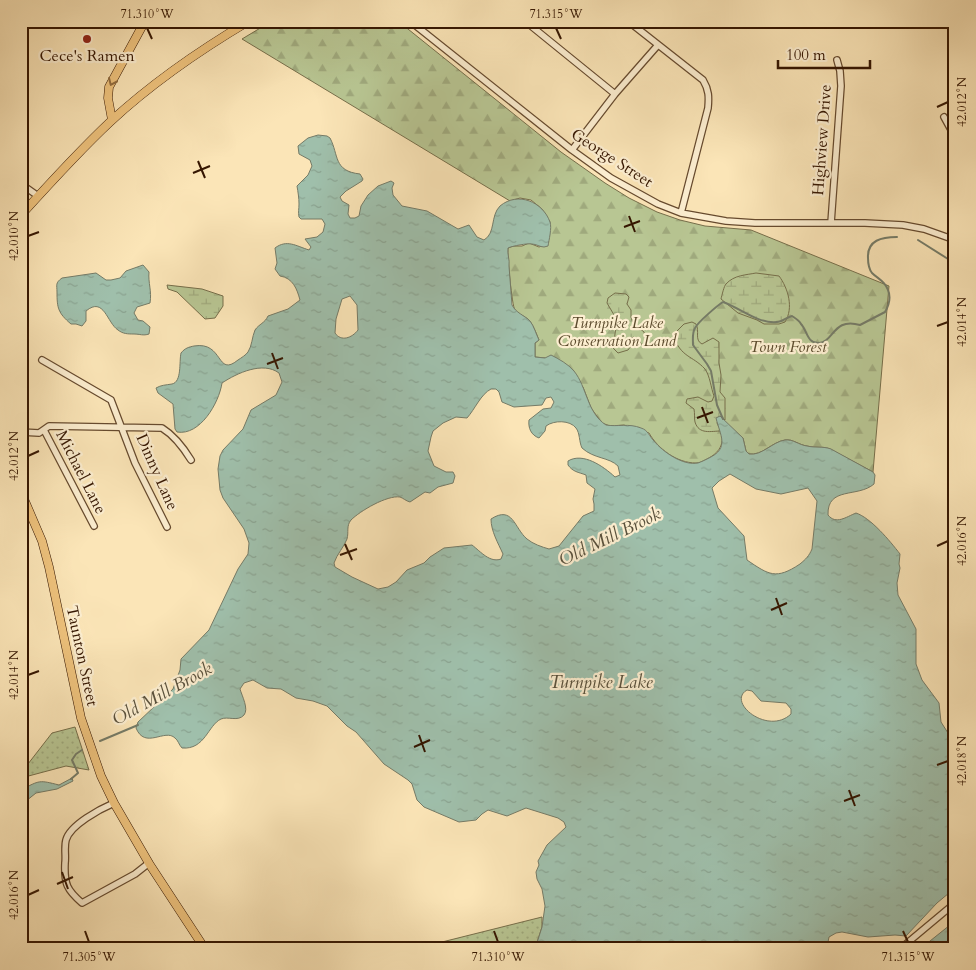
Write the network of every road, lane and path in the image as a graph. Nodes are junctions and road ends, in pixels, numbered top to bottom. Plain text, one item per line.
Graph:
1 (145, 21) edge
2 (248, 21) edge
3 (410, 21) edge
4 (525, 21) edge
5 (628, 21) edge
6 (658, 45) junction
7 (837, 60) dead end
8 (615, 94) junction
9 (944, 117) dead end
10 (112, 120) junction
11 (955, 138) edge
12 (572, 150) junction
13 (21, 184) edge
14 (38, 196) junction
15 (682, 212) junction
16 (21, 216) edge
17 (831, 223) junction
18 (955, 240) edge
19 (42, 360) dead end
20 (122, 427) junction
21 (44, 430) junction
22 (21, 432) edge
23 (191, 460) dead end
24 (21, 492) edge
25 (94, 526) dead end
26 (167, 528) dead end
27 (114, 802) junction
28 (149, 862) junction
29 (955, 902) edge
30 (205, 949) edge
31 (900, 949) edge

1 -> 10 main road
2 - 10 main road
3 - 12 street, George Street
4 - 8 street
5 - 6 street
6 - 8 street
6 - 15 street
7 - 17 street, Highview Drive
8 - 12 street
9 - 11 street
10 - 14 main road
12 - 15 street, George Street
13 - 14 street
14 - 16 main road
15 - 17 street, George Street
17 - 18 street, George Street
19 - 20 street, Dinny Lane
20 - 21 street
20 - 23 street
20 - 26 street, Dinny Lane
21 - 22 street
21 - 25 street, Michael Lane
24 - 27 main road, Taunton Street
27 - 28 main road, Taunton Street
27 - 28 street
28 - 30 main road, Taunton Street
29 - 31 street

